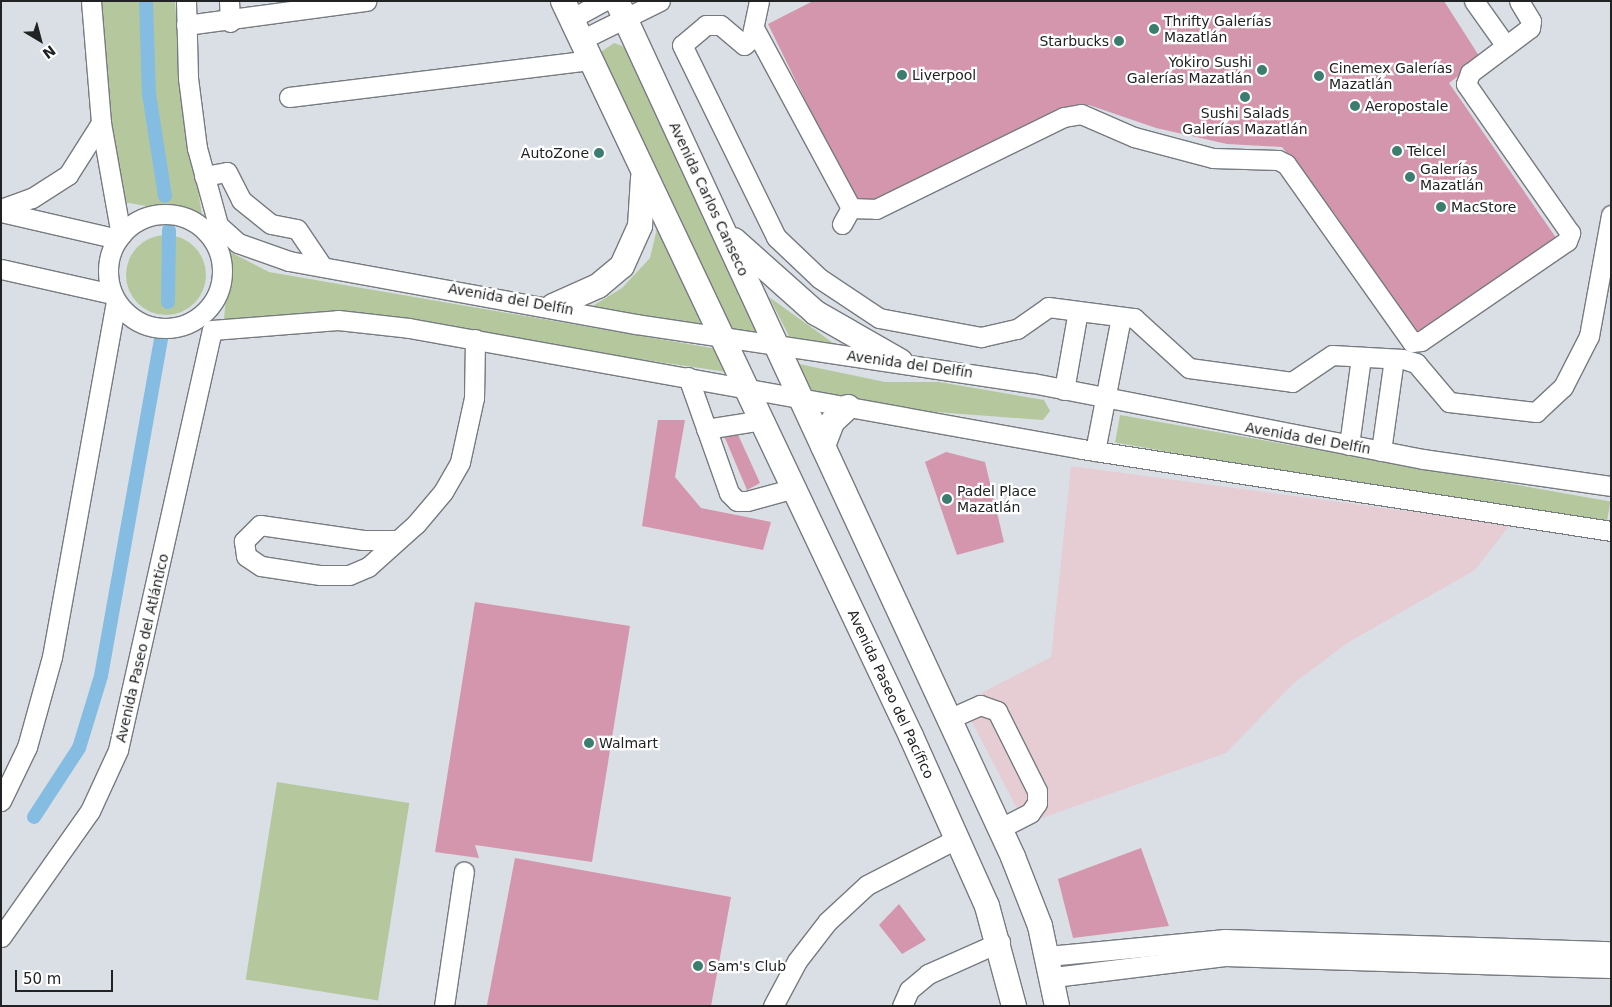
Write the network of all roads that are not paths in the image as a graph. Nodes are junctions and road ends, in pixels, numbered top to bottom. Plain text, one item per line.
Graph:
1 (91, 1) edge
2 (186, 1) edge
3 (228, 1) edge
4 (366, 1) edge
5 (604, 1) edge
6 (660, 1) edge
7 (759, 1) edge
8 (1474, 1) edge
9 (1520, 1) edge
10 (567, 10) edge
11 (621, 10) edge
12 (230, 22) junction
13 (186, 25) junction
14 (754, 28) junction
15 (1506, 46) junction
16 (586, 50) junction
17 (289, 97) dead end
18 (101, 123) junction
19 (643, 171) junction
20 (204, 176) junction
21 (1, 211) edge
22 (1611, 215) edge
23 (214, 230) junction
24 (727, 234) junction
25 (119, 237) junction
26 (322, 266) junction
27 (1, 268) edge
28 (114, 298) junction
29 (553, 306) junction
30 (1078, 311) junction
31 (1121, 317) junction
32 (206, 323) junction
33 (723, 335) junction
34 (475, 339) junction
35 (775, 345) junction
36 (1361, 357) junction
37 (1394, 358) junction
38 (900, 361) junction
39 (688, 377) junction
40 (749, 389) junction
41 (1064, 390) junction
42 (800, 397) junction
43 (1105, 398) junction
44 (848, 407) junction
45 (764, 420) junction
46 (706, 429) junction
47 (823, 446) junction
48 (1349, 446) junction
49 (1095, 451) junction
50 (1381, 451) junction
51 (1611, 486) edge
52 (796, 488) junction
53 (1611, 531) edge
54 (394, 540) junction
55 (951, 718) junction
56 (1, 801) edge
57 (1000, 828) junction
58 (956, 839) junction
59 (464, 871) dead end
60 (4, 930) edge
61 (1000, 942) junction
62 (1611, 951) edge
63 (1464, 955) junction
64 (1051, 966) junction
65 (1611, 968) edge
66 (444, 1006) edge
67 (773, 1006) edge
68 (902, 1006) edge
69 (1014, 1006) edge
70 (1057, 1006) edge

1 - 18 street
2 - 13 street
3 - 12 street
4 - 12 street
5 - 10 street
6 - 11 street
7 - 14 street
8 - 15 street
9 - 15 street
10 - 16 main road
11 - 16 street
11 - 24 main road, Avenida Carlos Canseco
12 - 13 street
13 - 20 street
14 - 15 street
14 - 30 street
16 - 17 street
16 - 19 main road
18 - 21 street
18 - 25 street
19 - 29 main road
19 - 33 main road
20 - 23 street
20 - 26 street
21 - 25 street
22 - 37 street
23 - 25 street
23 - 26 street, Avenida del Delfín
23 - 32 street
24 - 35 main road, Avenida Carlos Canseco
24 - 38 main road
25 - 28 street
26 - 29 street, Avenida del Delfín
27 - 28 street
28 - 32 street
28 - 56 street
29 - 33 street, Avenida del Delfín
30 - 31 street
30 - 41 street
31 - 36 street
31 - 43 street
32 - 34 street
32 - 60 street, Avenida Paseo del Atlántico
33 - 35 street, Avenida del Delfín
33 - 40 main road
34 - 39 street
34 - 54 street
35 - 38 street, Avenida del Delfín
35 - 42 main road, Avenida Carlos Canseco
36 - 37 street
36 - 48 street
37 - 50 street
38 - 41 street, Avenida del Delfín
39 - 40 street
39 - 46 street
40 - 42 street
40 - 45 main road, Avenida Paseo del Pacífico
41 - 43 street, Avenida del Delfín
42 - 44 street
42 - 47 main road
43 - 48 street, Avenida del Delfín
43 - 49 street
44 - 47 main road
44 - 49 street
45 - 46 street
45 - 52 main road, Avenida Paseo del Pacífico
46 - 52 street
47 - 55 main road
48 - 50 street, Avenida del Delfín
49 - 53 street
50 - 51 street, Avenida del Delfín
52 - 58 main road, Avenida Paseo del Pacífico
54 - 54 street
55 - 57 main road
55 - 57 street
57 - 64 main road
58 - 61 main road, Avenida Paseo del Pacífico
58 - 67 street
59 - 66 street
61 - 68 street
61 - 69 main road, Avenida Paseo del Pacífico
62 - 63 street
63 - 64 street
63 - 65 street
64 - 70 main road

